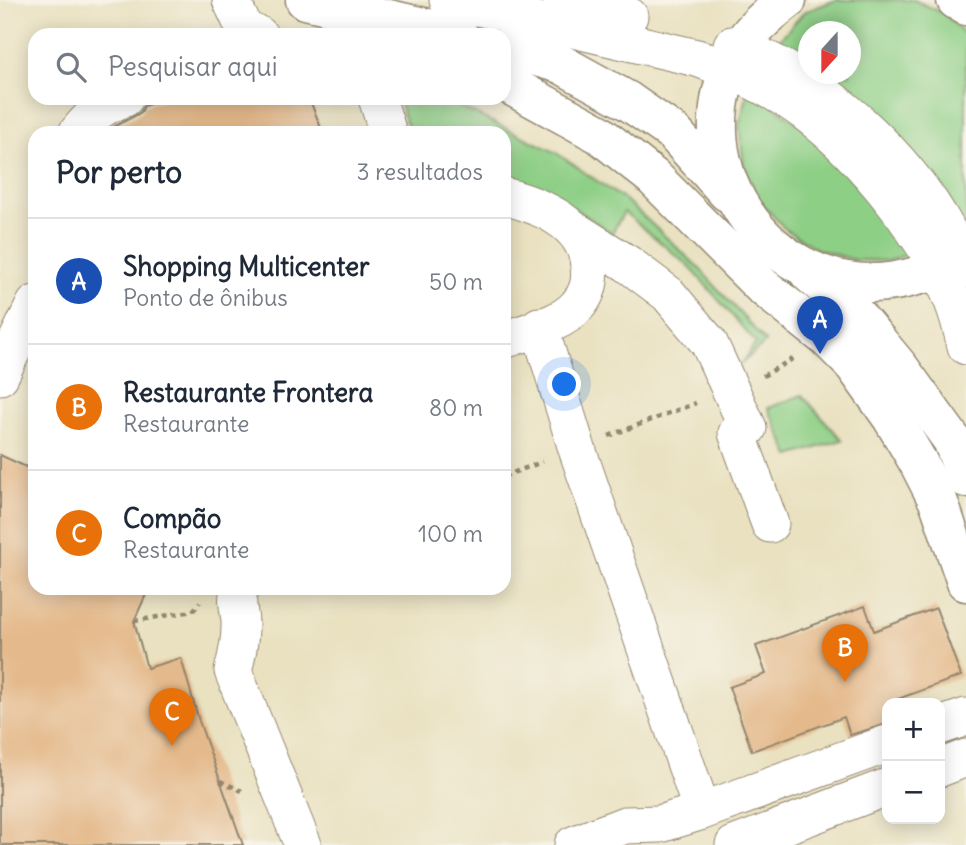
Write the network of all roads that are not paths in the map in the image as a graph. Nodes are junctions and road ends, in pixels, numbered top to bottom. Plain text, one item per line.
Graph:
1 (448, 0) edge
2 (562, 0) edge
3 (787, 0) edge
4 (956, 0) edge
5 (966, 6) edge
6 (336, 10) edge
7 (395, 28) edge
8 (511, 50) edge
9 (735, 59) junction
10 (511, 86) edge
11 (107, 105) edge
12 (379, 105) edge
13 (82, 126) edge
14 (386, 126) edge
15 (511, 198) edge
16 (736, 202) junction
17 (576, 231) junction
18 (958, 262) edge
19 (802, 267) junction
20 (28, 318) edge
21 (539, 326) junction
22 (511, 337) edge
23 (966, 346) edge
24 (0, 376) edge
25 (966, 478) edge
26 (770, 524) dead end
27 (966, 582) edge
28 (237, 595) edge
29 (966, 717) edge
30 (945, 724) edge
31 (882, 746) edge
32 (966, 758) edge
33 (945, 766) edge
34 (882, 790) edge
35 (702, 811) junction
36 (303, 845) edge
37 (573, 845) edge
38 (734, 845) edge

1 - 9 lane
2 - 9 lane
3 - 9 main road
4 - 5 main road
6 - 7 main road
8 - 16 main road
9 - 16 main road
9 - 18 lane
10 - 27 main road
11 - 13 lane
12 - 14 lane
15 - 17 lane
16 - 19 main road
17 - 21 lane
17 - 26 lane
18 - 19 main road
18 - 23 lane
19 - 25 main road
20 - 24 lane
21 - 22 lane
21 - 35 lane
28 - 36 lane
29 - 30 lane
31 - 35 lane
32 - 33 lane
34 - 38 lane
35 - 37 lane

